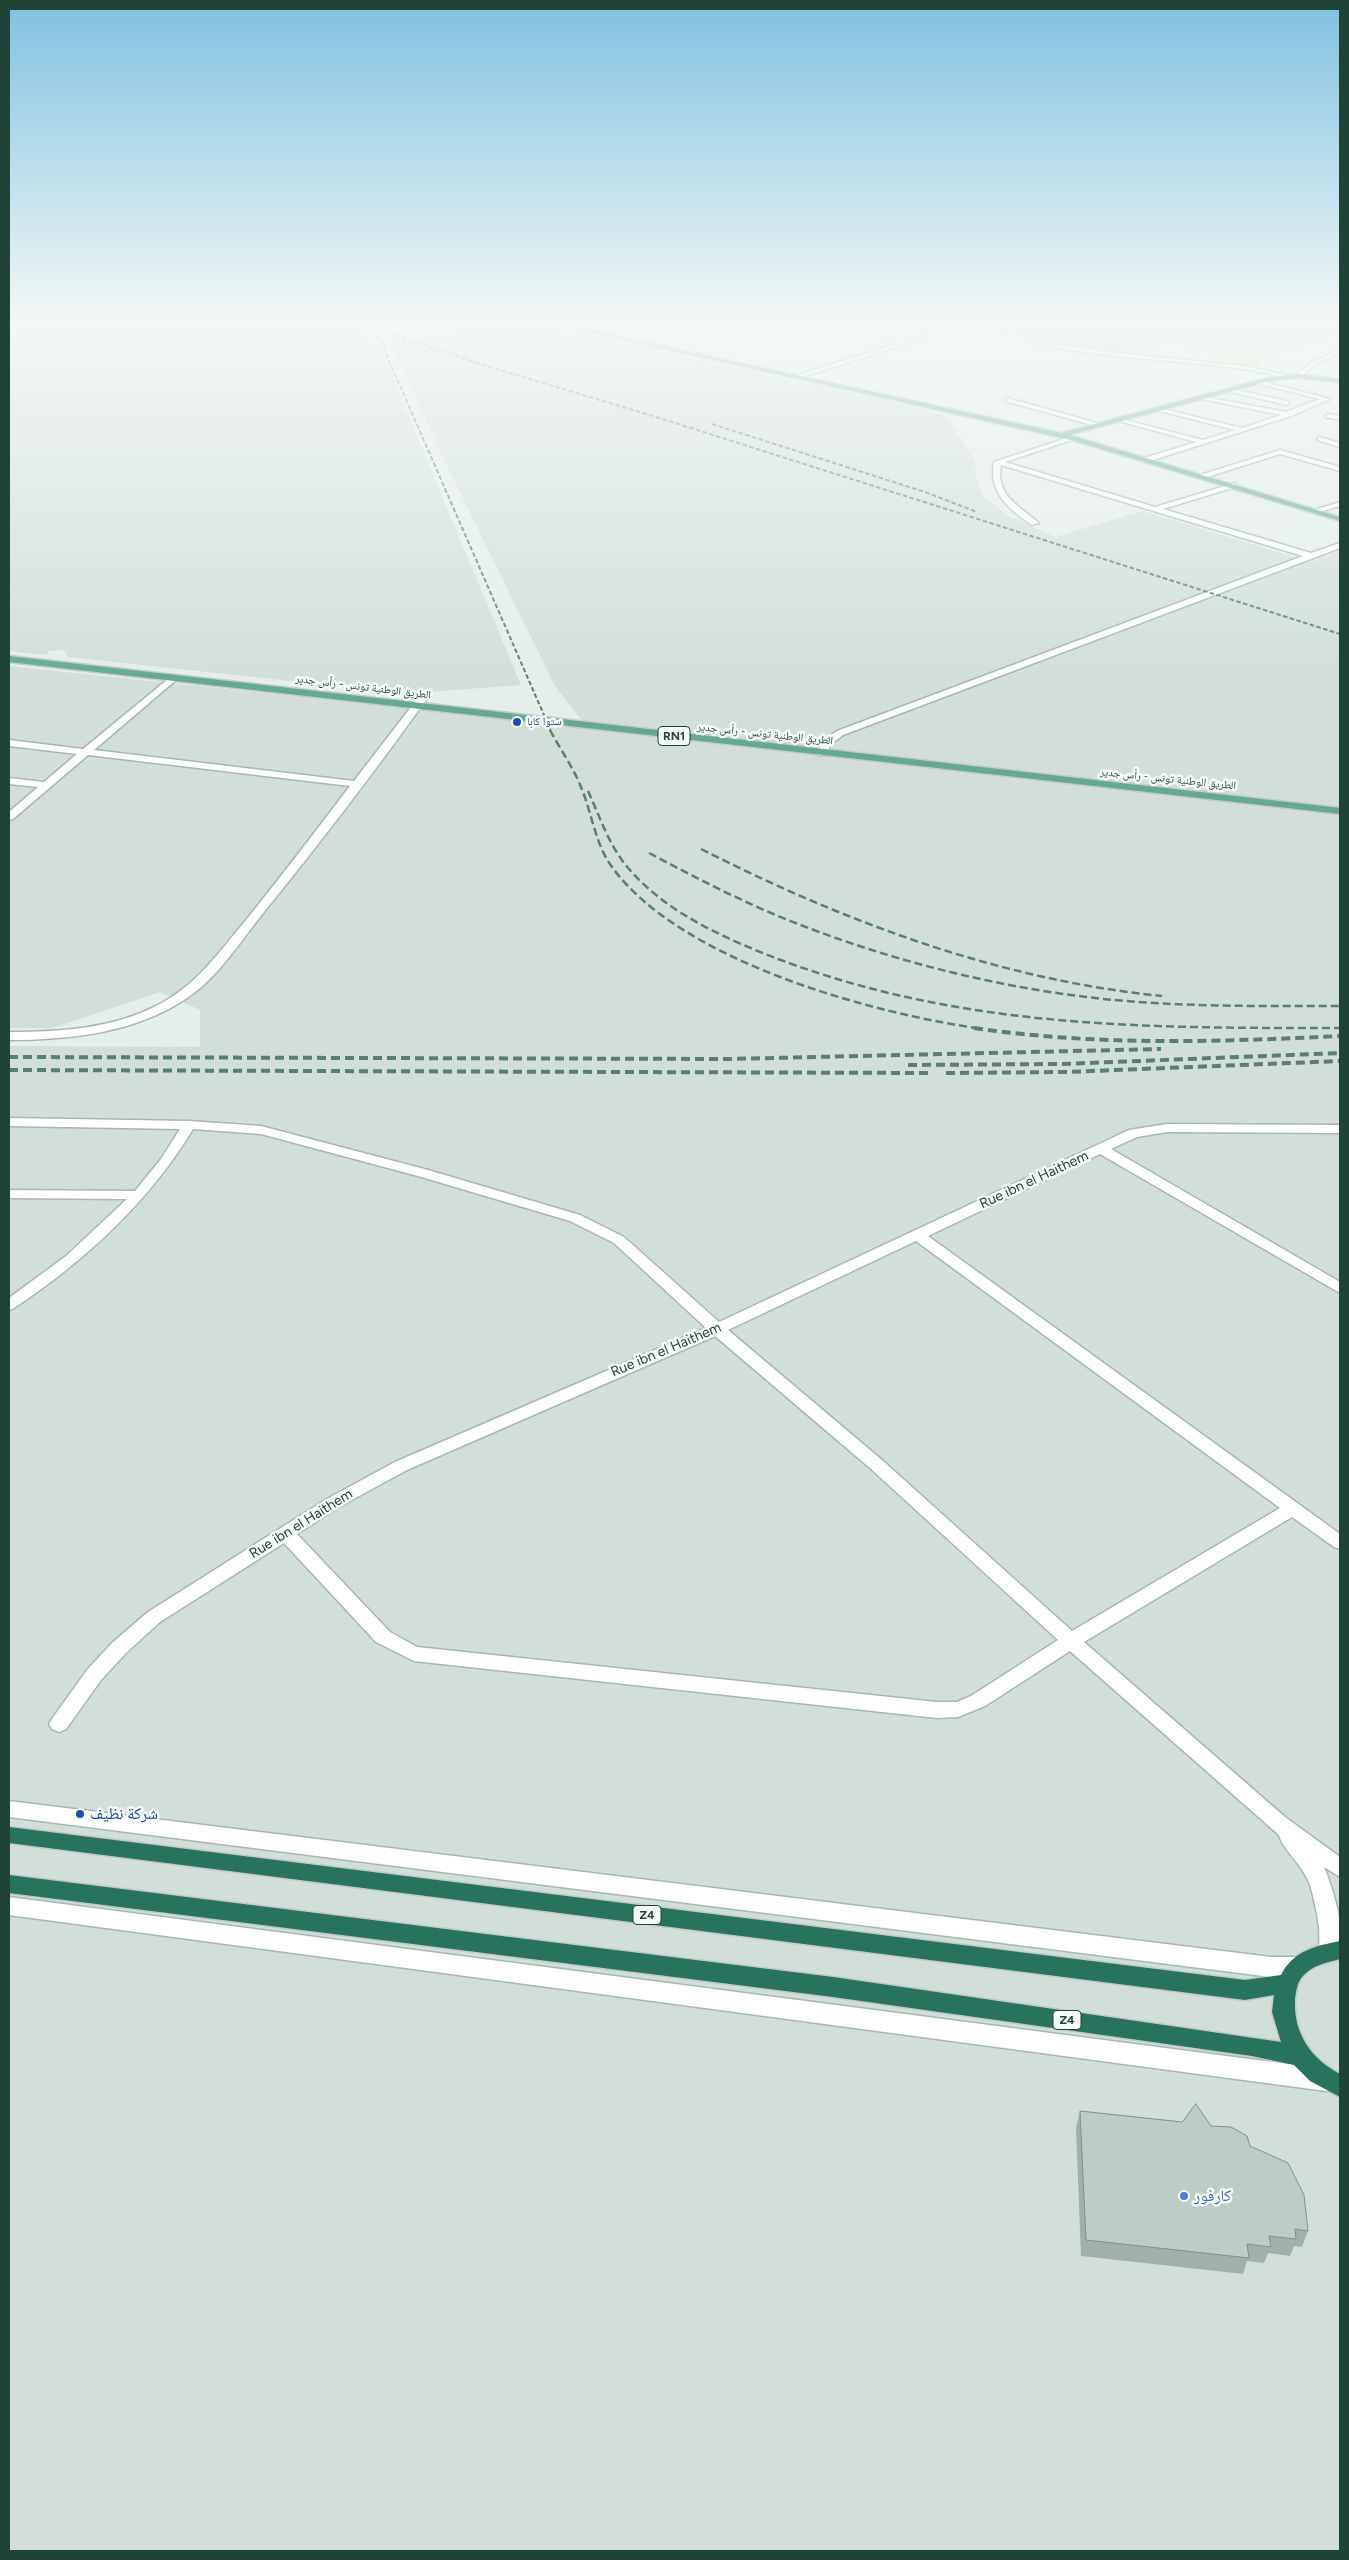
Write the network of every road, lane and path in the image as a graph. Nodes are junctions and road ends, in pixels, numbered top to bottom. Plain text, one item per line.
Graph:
1 (1059, 442) edge
2 (1088, 442) edge
3 (1202, 442) edge
4 (1147, 460) junction
5 (998, 462) junction
6 (1340, 469) edge
7 (1201, 476) junction
8 (1232, 486) junction
9 (1340, 504) edge
10 (1156, 509) junction
11 (1315, 511) junction
12 (1340, 519) edge
13 (1035, 523) dead end
14 (1340, 545) edge
15 (1312, 556) junction
16 (9, 655) edge
17 (9, 660) edge
18 (173, 678) junction
19 (419, 703) junction
20 (9, 743) edge
21 (823, 750) junction
22 (86, 752) junction
23 (9, 781) edge
24 (355, 784) junction
25 (45, 786) junction
26 (1340, 803) edge
27 (1340, 811) edge
28 (9, 817) edge
29 (9, 1036) edge
30 (9, 1122) edge
31 (188, 1125) junction
32 (1340, 1129) edge
33 (1100, 1148) junction
34 (9, 1194) edge
35 (137, 1195) junction
36 (916, 1234) junction
37 (1340, 1288) edge
38 (9, 1305) edge
39 (717, 1329) junction
40 (1294, 1508) junction
41 (285, 1533) junction
42 (1340, 1543) edge
43 (1072, 1641) junction
44 (59, 1724) dead end
45 (9, 1809) edge
46 (1278, 1823) junction
47 (9, 1835) edge
48 (1340, 1868) edge
49 (9, 1884) edge
50 (9, 1906) edge
51 (1335, 1950) edge
52 (1291, 1975) junction
53 (1301, 2056) junction
54 (1335, 2084) edge

1 - 5 street
2 - 4 main road
3 - 4 street
4 - 7 main road
5 - 10 street
5 - 13 street
6 - 7 street
7 - 8 main road
8 - 10 street
8 - 11 main road
9 - 11 street
10 - 15 street
11 - 12 main road
14 - 15 street
15 - 21 street
16 - 19 main road, الطريق الوطنية تونس - رأس جدير / RN1
17 - 18 main road, الطريق الوطنية تونس - رأس جدير / RN1
18 - 19 main road, الطريق الوطنية تونس - رأس جدير / RN1
18 - 22 street
19 - 21 main road, الطريق الوطنية تونس - رأس جدير / RN1
19 - 24 street
20 - 22 street
21 - 26 main road, الطريق الوطنية تونس - رأس جدير / RN1
21 - 27 main road, الطريق الوطنية تونس - رأس جدير / RN1
22 - 24 street
22 - 25 street
23 - 25 street
24 - 29 street
25 - 28 street
30 - 31 street
31 - 35 street
31 - 39 street
32 - 33 street, Rue ibn el Haithem
33 - 36 street, Rue ibn el Haithem
33 - 37 street
34 - 35 street
35 - 38 street
36 - 39 street, Rue ibn el Haithem
36 - 40 street
39 - 41 street, Rue ibn el Haithem
39 - 43 street
40 - 42 street
40 - 43 street
41 - 43 street
41 - 44 street, Rue ibn el Haithem
43 - 46 street
45 - 52 street
46 - 48 street
46 - 51 street
47 - 52 highway, Z4
49 - 53 highway, Z4
50 - 54 street
51 - 52 highway
52 - 53 highway
53 - 54 highway

